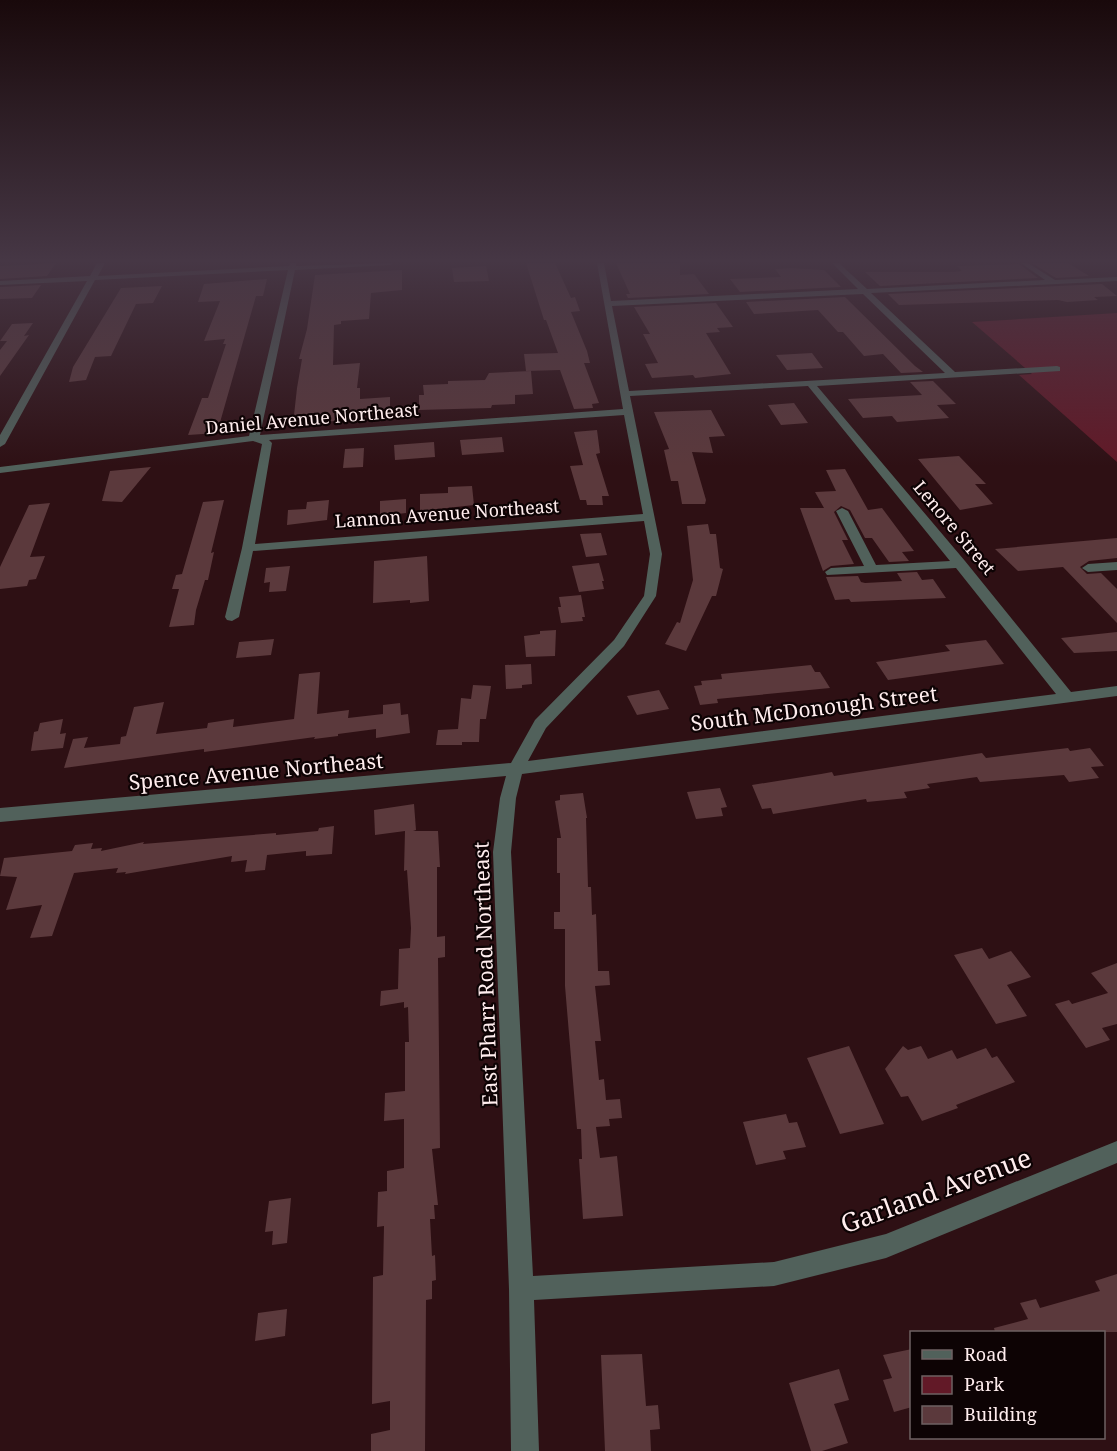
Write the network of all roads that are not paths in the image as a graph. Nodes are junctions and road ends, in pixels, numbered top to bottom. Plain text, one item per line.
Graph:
1 (63, 331) edge
2 (278, 331) edge
3 (613, 331) edge
4 (907, 331) edge
5 (1057, 369) dead end
6 (953, 375) junction
7 (811, 384) junction
8 (624, 394) junction
9 (627, 412) junction
10 (254, 438) junction
11 (0, 444) edge
12 (0, 470) edge
13 (842, 511) dead end
14 (648, 517) junction
15 (248, 548) junction
16 (961, 564) junction
17 (1088, 568) dead end
18 (1115, 568) edge
19 (872, 570) junction
20 (831, 572) dead end
21 (232, 617) dead end
22 (1117, 691) edge
23 (1067, 697) junction
24 (516, 769) junction
25 (0, 815) edge
26 (1117, 1152) edge
27 (521, 1289) junction
28 (525, 1451) edge

1 - 11 street
2 - 10 street
3 - 8 street, East Pharr Road Northeast
4 - 6 street
5 - 6 street
6 - 7 street
7 - 8 street
7 - 16 street, Lenore Street
8 - 9 street, East Pharr Road Northeast
9 - 10 street, Daniel Avenue Northeast
9 - 14 street, East Pharr Road Northeast
10 - 12 street, Daniel Avenue Northeast
10 - 15 street
13 - 19 street
14 - 15 street, Lannon Avenue Northeast
14 - 24 street, East Pharr Road Northeast
15 - 21 street
16 - 19 street
16 - 23 street, Lenore Street
17 - 18 street
19 - 20 street
22 - 23 street, South McDonough Street
23 - 24 street, South McDonough Street
24 - 25 street, Spence Avenue Northeast
24 - 27 street, East Pharr Road Northeast
26 - 27 street, Garland Avenue
27 - 28 street, East Pharr Road Northeast

